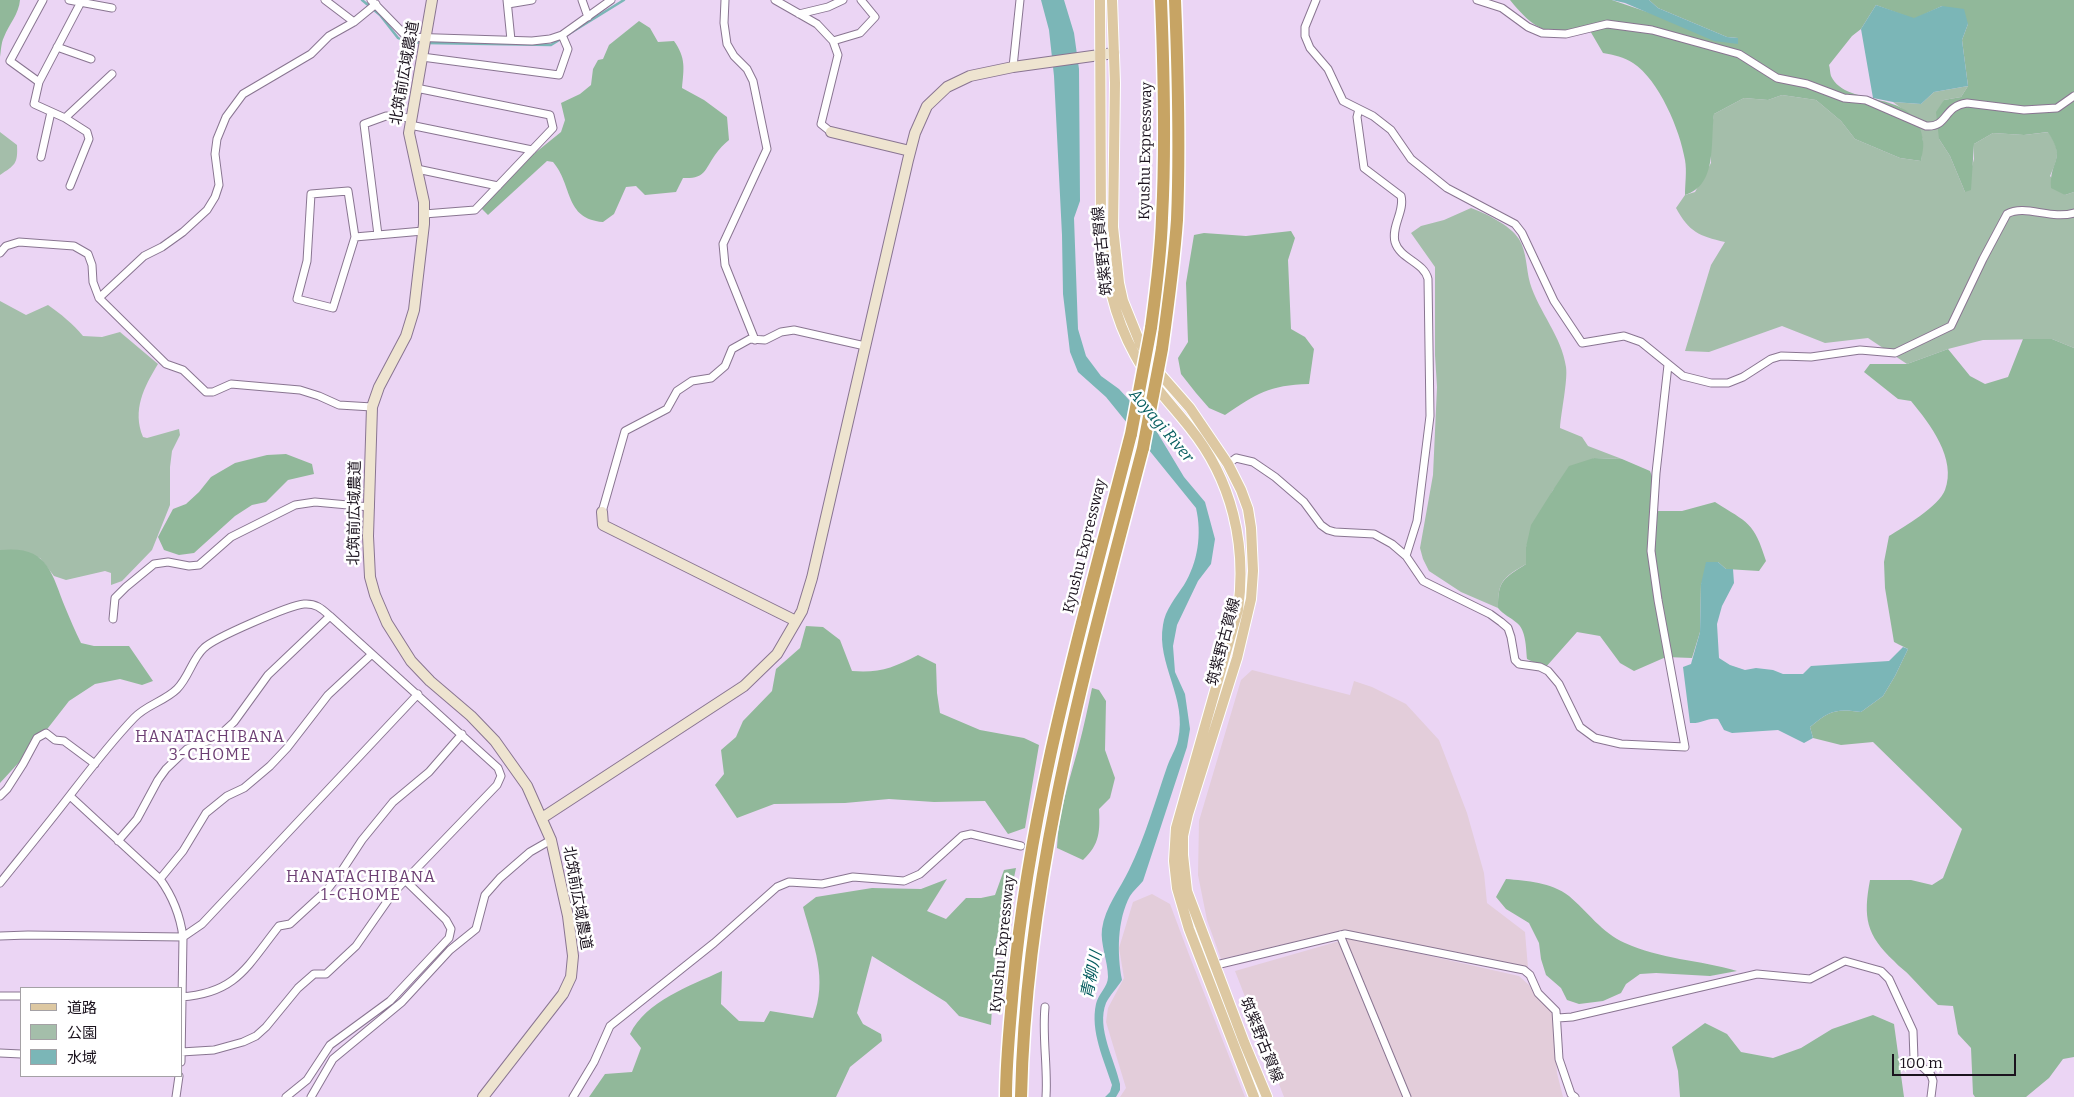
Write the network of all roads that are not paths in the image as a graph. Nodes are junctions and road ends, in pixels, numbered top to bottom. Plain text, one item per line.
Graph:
1 (43, 0) edge
2 (69, 0) edge
3 (325, 0) edge
4 (432, 0) edge
5 (532, 0) edge
6 (582, 0) edge
7 (611, 0) edge
8 (725, 0) edge
9 (775, 0) edge
10 (844, 0) edge
11 (861, 0) edge
12 (1020, 0) edge
13 (1100, 0) edge
14 (1112, 0) edge
15 (1160, 0) edge
16 (1175, 0) edge
17 (1316, 0) edge
18 (1477, 0) edge
19 (81, 2) edge
20 (374, 2) edge
21 (507, 2) edge
22 (112, 8) dead end
23 (799, 14) junction
24 (588, 17) junction
25 (354, 22) junction
26 (562, 35) junction
27 (426, 38) junction
28 (511, 40) junction
29 (833, 41) junction
30 (57, 47) junction
31 (1114, 53) junction
32 (1101, 54) junction
33 (422, 57) junction
34 (91, 60) dead end
35 (1013, 67) junction
36 (112, 74) dead end
37 (39, 82) junction
38 (416, 88) junction
39 (2074, 96) edge
40 (1359, 109) junction
41 (51, 112) junction
42 (65, 118) junction
43 (411, 121) junction
44 (831, 132) joint
45 (532, 150) junction
46 (910, 151) junction
47 (41, 157) dead end
48 (417, 168) junction
49 (70, 186) dead end
50 (498, 186) junction
51 (2074, 212) edge
52 (424, 214) junction
53 (423, 231) junction
54 (378, 235) junction
55 (355, 237) junction
56 (0, 253) edge
57 (99, 298) junction
58 (755, 340) junction
59 (865, 346) junction
60 (1668, 365) junction
61 (372, 407) junction
62 (1228, 464) junction
63 (370, 508) junction
64 (602, 512) joint
65 (1406, 556) junction
66 (330, 616) junction
67 (113, 619) dead end
68 (796, 621) junction
69 (372, 654) junction
70 (418, 694) junction
71 (462, 734) junction
72 (94, 764) junction
73 (0, 796) edge
74 (70, 796) junction
75 (542, 818) junction
76 (118, 840) junction
77 (552, 840) junction
78 (1021, 846) dead end
79 (160, 879) junction
80 (406, 881) junction
81 (0, 883) edge
82 (1340, 935) junction
83 (0, 936) edge
84 (183, 937) junction
85 (1215, 966) junction
86 (1204, 967) junction
87 (0, 996) edge
88 (20, 996) edge
89 (182, 997) edge
90 (1045, 1007) dead end
91 (1558, 1018) junction
92 (182, 1052) edge
93 (0, 1053) edge
94 (20, 1054) edge
95 (311, 1074) junction
96 (179, 1077) edge
97 (322, 1079) junction
98 (176, 1097) edge
99 (286, 1097) edge
100 (311, 1097) edge
101 (483, 1097) edge
102 (573, 1097) edge
103 (1006, 1097) edge
104 (1021, 1097) edge
105 (1046, 1097) edge
106 (1254, 1097) edge
107 (1268, 1097) edge
108 (1407, 1097) edge
109 (1574, 1097) edge
110 (1931, 1097) edge

1 - 37 street
2 - 19 street
3 - 25 street
4 - 27 street, 北筑前広域農道
5 - 21 street
6 - 24 street
7 - 24 street
8 - 58 street
9 - 23 street
10 - 23 street
11 - 29 street
12 - 35 street
13 - 32 main road, 筑紫野古賀線
14 - 31 main road, 筑紫野古賀線
15 - 103 highway, Kyushu Expressway, bridge
16 - 104 highway, Kyushu Expressway, bridge
17 - 40 street
18 - 39 street
19 - 22 street
19 - 30 street
20 - 25 street
20 - 27 street
21 - 28 street
23 - 29 street
24 - 26 street
25 - 57 street
26 - 28 street
26 - 33 street
27 - 28 street
27 - 33 street, 北筑前広域農道
29 - 44 street
30 - 34 street
30 - 37 street
31 - 32 street
31 - 62 main road, 筑紫野古賀線
32 - 35 street
32 - 86 main road, 筑紫野古賀線
33 - 38 street, 北筑前広域農道
35 - 46 street
36 - 42 street
37 - 41 street
38 - 43 street, 北筑前広域農道
38 - 45 street
40 - 60 street
40 - 65 street
41 - 42 street
41 - 47 street
42 - 49 street
43 - 45 street
43 - 48 street, 北筑前広域農道
43 - 54 street
44 - 46 street
45 - 50 street
46 - 59 street
48 - 50 street
48 - 52 street, 北筑前広域農道
50 - 52 street
51 - 60 street
52 - 53 street, 北筑前広域農道
53 - 54 street
53 - 61 street, 北筑前広域農道
54 - 55 street
55 - 55 street
56 - 57 street
57 - 61 street
58 - 59 street
58 - 64 street
59 - 68 street
60 - 65 street
61 - 63 street, 北筑前広域農道
62 - 65 street
62 - 85 main road, 筑紫野古賀線
63 - 67 street
63 - 75 street, 北筑前広域農道
64 - 68 street
66 - 69 street
66 - 72 street
66 - 76 street
68 - 75 street
69 - 70 street
69 - 79 street
70 - 71 street
70 - 84 street
71 - 80 street
71 - 89 street
72 - 73 street
72 - 74 street
74 - 76 street
74 - 81 street
75 - 77 street, 北筑前広域農道
76 - 79 street
77 - 97 street
77 - 101 street, 北筑前広域農道
78 - 102 street
79 - 84 street
80 - 92 street
80 - 95 street
82 - 85 street
82 - 91 street
82 - 108 street
83 - 84 street
84 - 89 street
85 - 86 street
85 - 107 main road, 筑紫野古賀線
86 - 106 main road, 筑紫野古賀線
87 - 88 street
89 - 92 street
90 - 105 street
91 - 109 street
91 - 110 street
93 - 94 street
95 - 97 street
95 - 99 street
96 - 98 street
97 - 100 street

